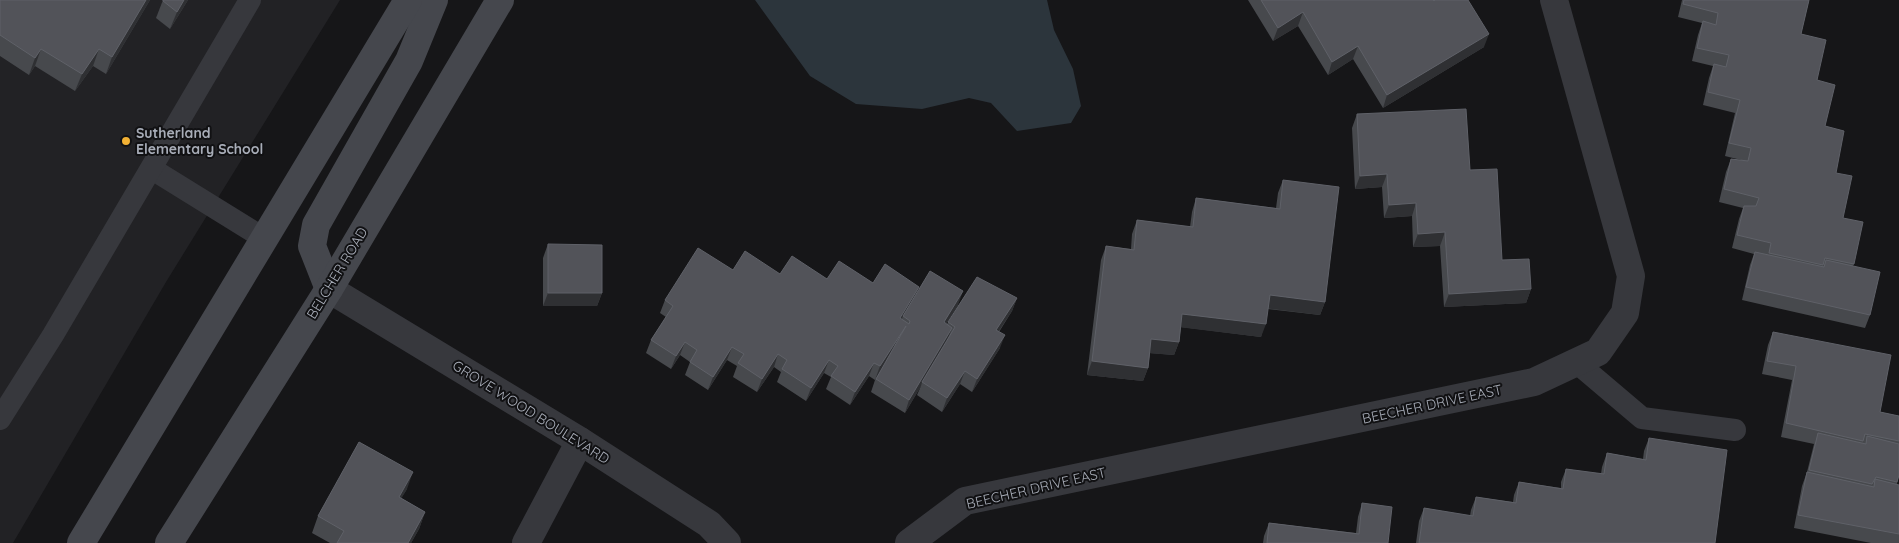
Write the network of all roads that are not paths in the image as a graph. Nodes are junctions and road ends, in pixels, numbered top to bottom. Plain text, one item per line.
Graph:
1 (250, 0) edge
2 (408, 0) edge
3 (434, 0) edge
4 (500, 0) edge
5 (1554, 0) edge
6 (152, 168) junction
7 (265, 239) junction
8 (329, 289) junction
9 (1576, 362) junction
10 (0, 419) edge
11 (1735, 430) dead end
12 (580, 441) junction
13 (81, 543) edge
14 (169, 543) edge
15 (526, 543) edge
16 (727, 543) edge
17 (908, 543) edge

1 - 6 lane
2 - 7 main road
3 - 8 main road
4 - 8 main road, BELCHER ROAD
5 - 9 street, BEECHER DRIVE EAST
6 - 7 lane
6 - 10 lane
7 - 13 main road
8 - 12 street, GROVE WOOD BOULEVARD
8 - 14 main road, BELCHER ROAD
9 - 11 lane
9 - 17 street, BEECHER DRIVE EAST
12 - 15 street
12 - 16 street, GROVE WOOD BOULEVARD

